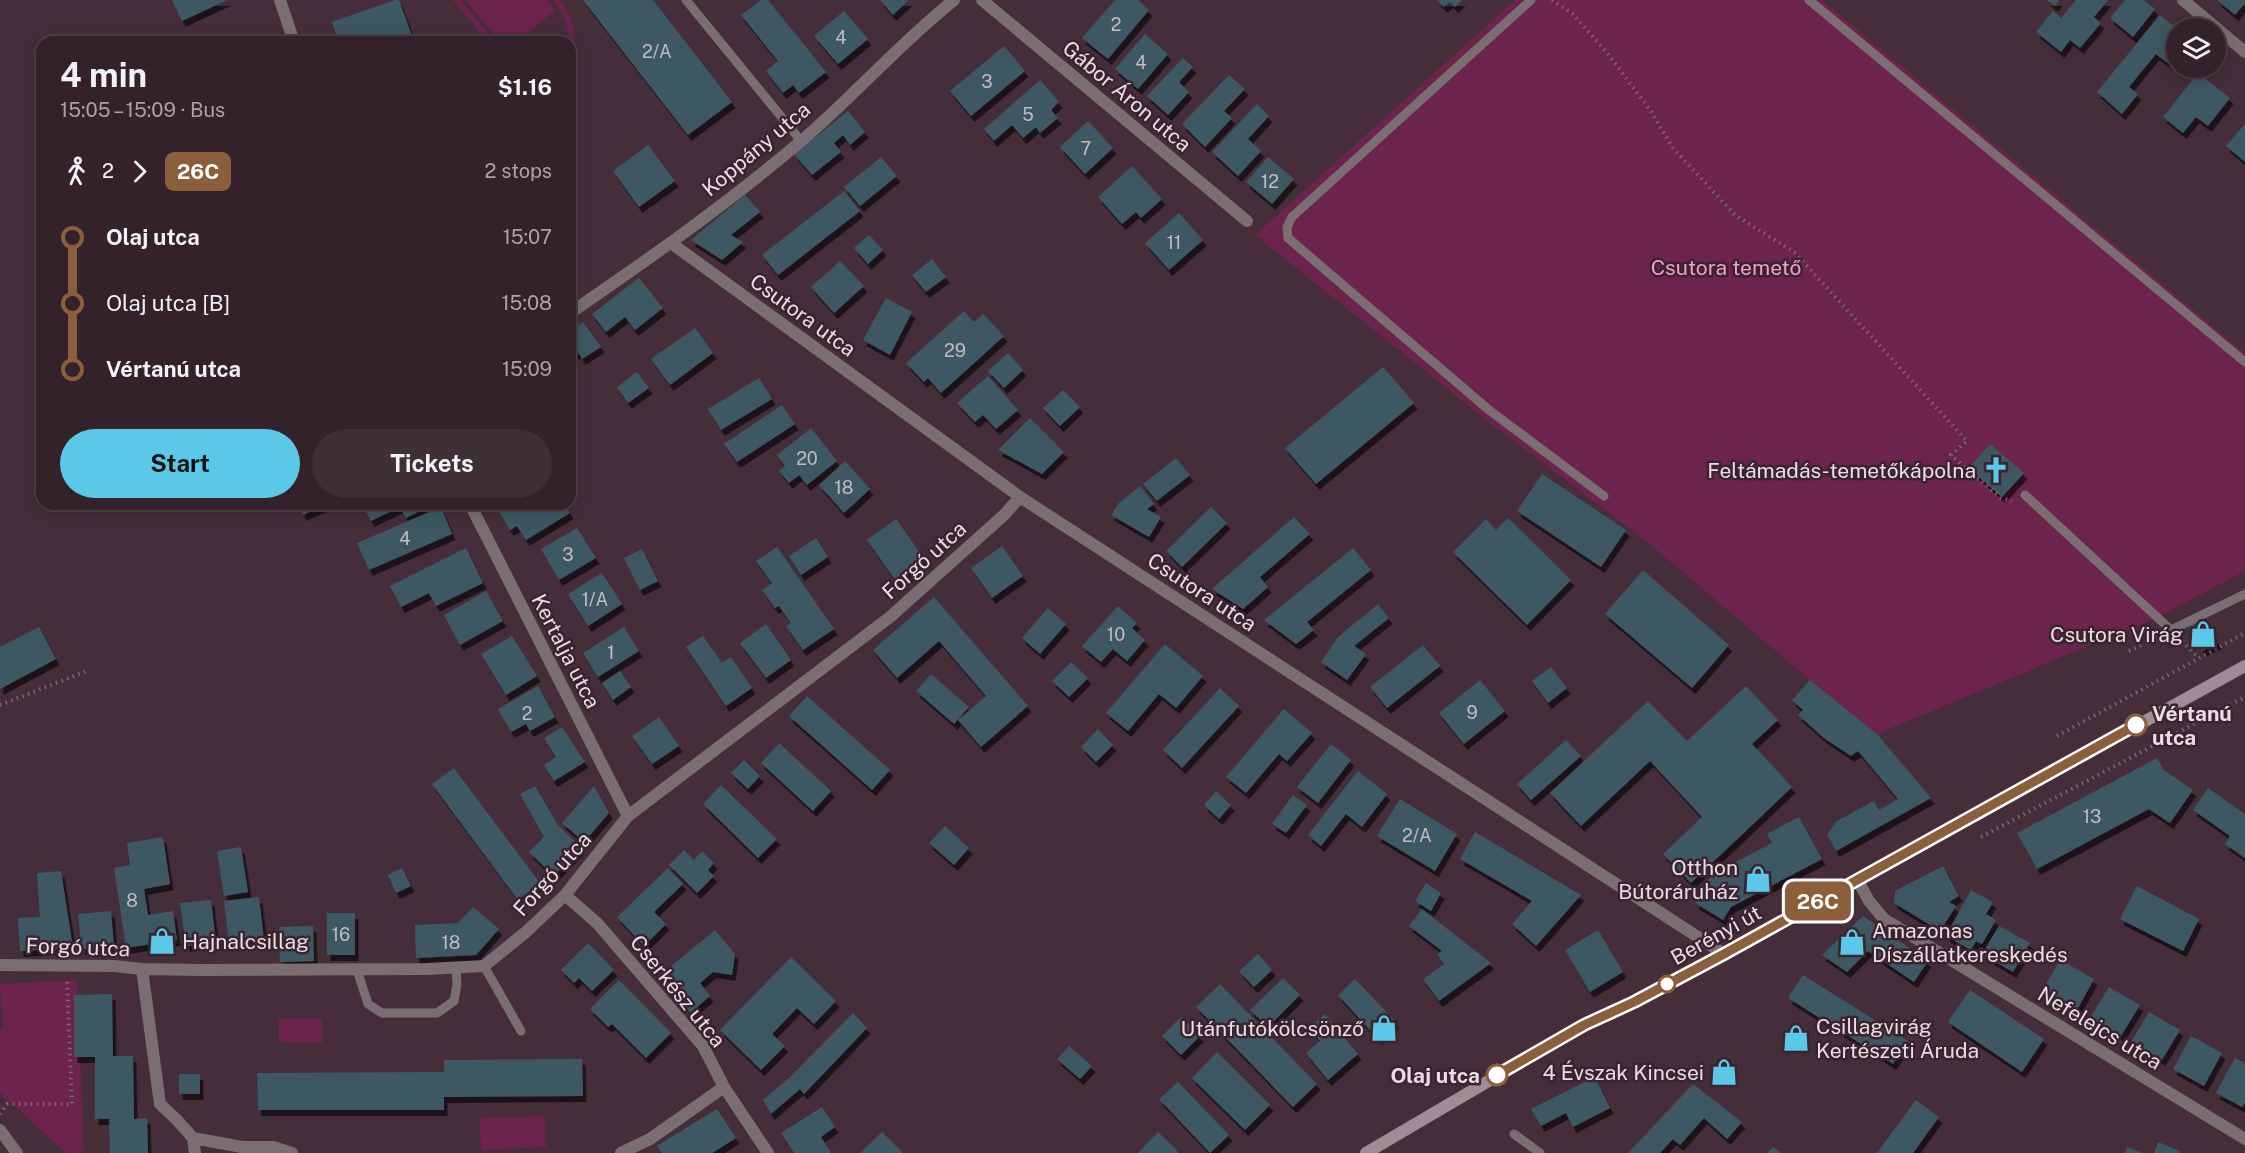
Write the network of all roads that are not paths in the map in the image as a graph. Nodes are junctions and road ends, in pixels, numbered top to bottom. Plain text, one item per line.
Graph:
1 (280, 0) edge
2 (686, 0) edge
3 (954, 0) edge
4 (982, 0) edge
5 (1531, 0) edge
6 (1809, 0) edge
7 (2184, 0) edge
8 (292, 36) edge
9 (2244, 47) edge
10 (801, 141) junction
11 (1247, 221) dead end
12 (671, 243) junction
13 (576, 309) edge
14 (2245, 362) edge
15 (2025, 495) road end
16 (1604, 496) dead end
17 (1020, 497) junction
18 (473, 510) edge
19 (2245, 594) edge
20 (2245, 666) edge
21 (628, 816) junction
22 (1857, 879) junction
23 (564, 895) junction
24 (1724, 954) junction
25 (0, 965) edge
26 (484, 966) junction
27 (456, 968) junction
28 (142, 969) junction
29 (357, 970) junction
30 (520, 1031) dead end
31 (724, 1087) junction
32 (0, 1130) edge
33 (1514, 1134) dead end
34 (193, 1138) junction
35 (2245, 1139) edge
36 (17, 1153) edge
37 (195, 1153) edge
38 (292, 1153) edge
39 (621, 1153) edge
40 (768, 1153) edge
41 (1366, 1153) edge
42 (1540, 1153) edge

1 - 8 street
2 - 10 lane
3 - 10 street, Koppány utca
4 - 11 street, Gábor Áron utca
5 - 16 lane
6 - 14 lane
7 - 9 street
10 - 12 street, Koppány utca
12 - 13 street, Koppány utca
12 - 17 street, Csutora utca
15 - 19 lane
17 - 21 street, Forgó utca
17 - 24 street, Csutora utca
18 - 21 street, Kertalja utca
20 - 22 main road, Berényi út
21 - 23 street, Forgó utca
22 - 24 main road, Berényi út
22 - 35 street, Nefelejcs utca
23 - 26 street, Forgó utca
23 - 31 street, Cserkész utca
24 - 41 main road, Berényi út
25 - 28 street, Forgó utca
26 - 27 street, Forgó utca
26 - 30 lane
27 - 29 street, Forgó utca
27 - 29 lane
28 - 29 street, Forgó utca
28 - 34 street
31 - 39 street
31 - 40 street, Cserkész utca
32 - 36 street
33 - 42 lane
34 - 37 street
34 - 38 street

